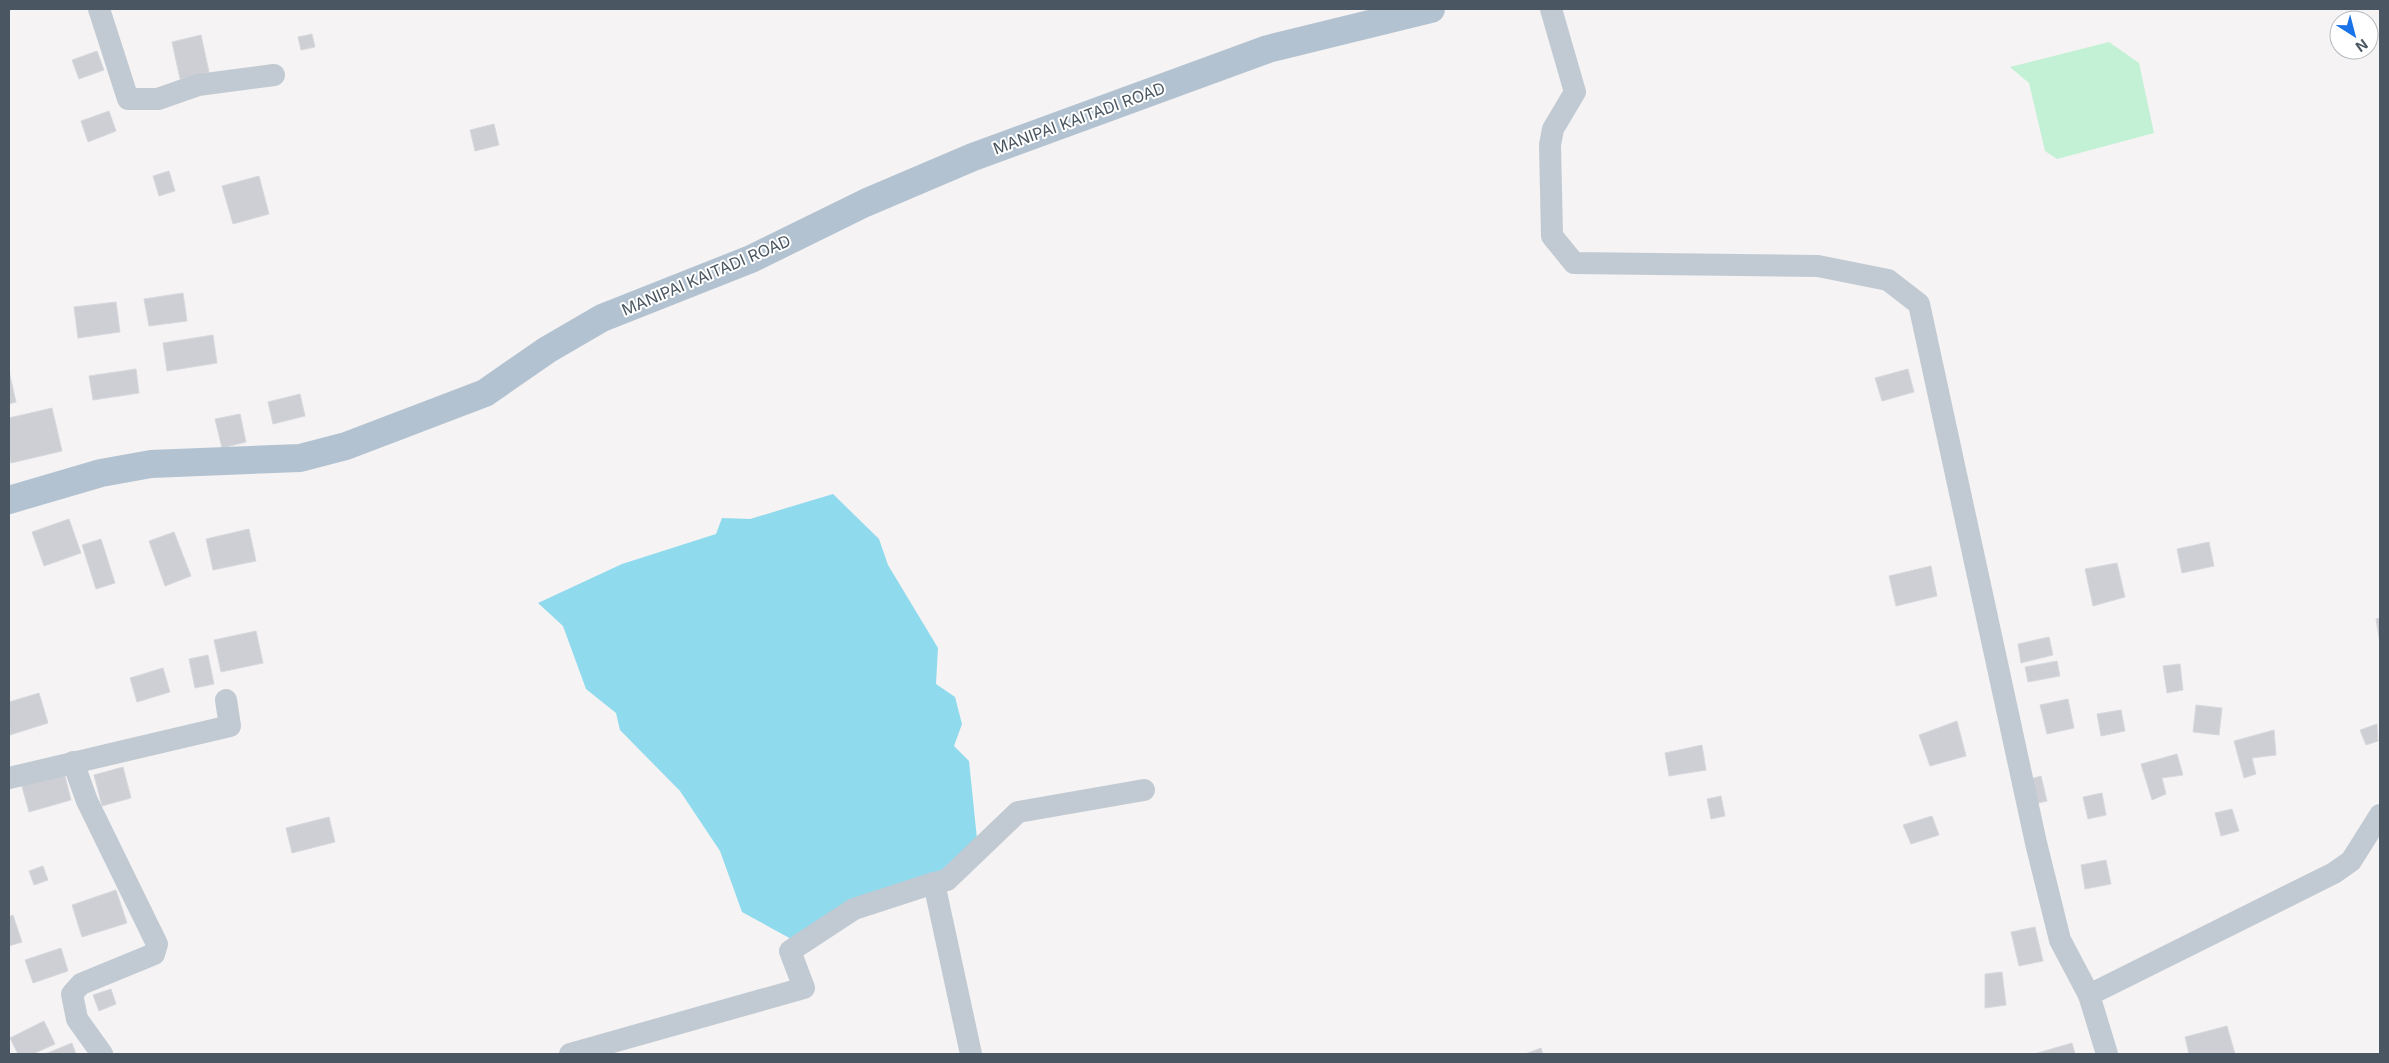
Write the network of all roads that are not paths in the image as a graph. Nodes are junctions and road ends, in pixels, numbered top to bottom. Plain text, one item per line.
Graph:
1 (100, 9) edge
2 (1432, 9) edge
3 (1551, 9) edge
4 (274, 75) dead end
5 (9, 500) edge
6 (226, 700) dead end
7 (73, 762) junction
8 (9, 778) edge
9 (1144, 790) dead end
10 (2380, 815) edge
11 (934, 883) junction
12 (2088, 995) junction
13 (102, 1054) edge
14 (570, 1054) edge
15 (970, 1054) edge
16 (2107, 1054) edge

1 - 4 street
2 - 5 main road, MANIPAI KAITADI ROAD
3 - 12 street
6 - 7 street
7 - 8 street
7 - 13 street
9 - 11 street
10 - 12 street
11 - 14 street
11 - 15 street
12 - 16 street

